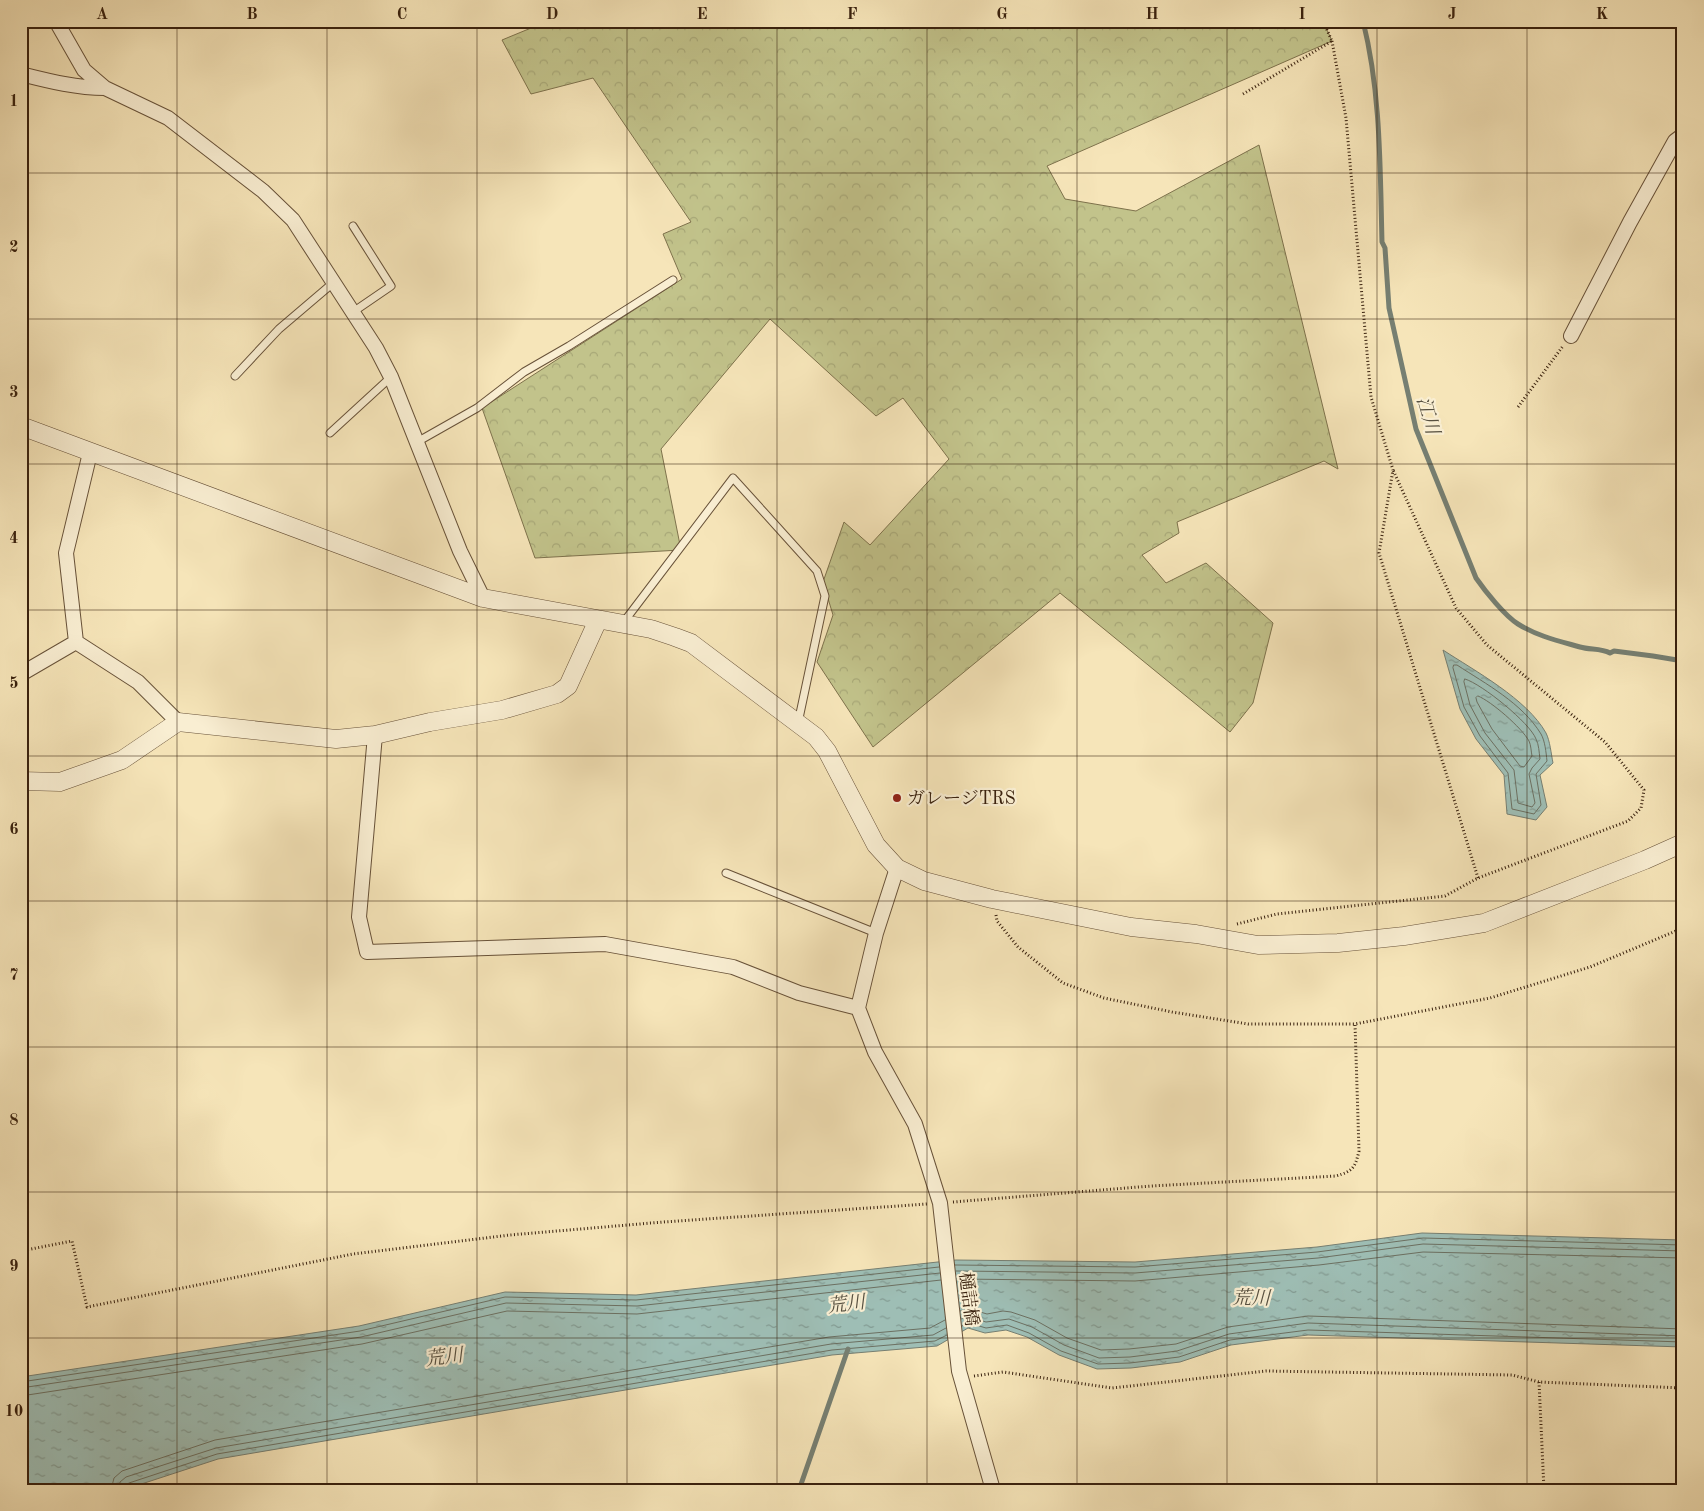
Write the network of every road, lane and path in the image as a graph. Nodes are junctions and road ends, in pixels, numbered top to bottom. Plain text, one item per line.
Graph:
1 (56, 21) edge
2 (1323, 21) edge
3 (1332, 41) junction
4 (21, 74) edge
5 (105, 88) junction
6 (1243, 94) dead end
7 (1683, 134) edge
8 (353, 226) dead end
9 (674, 280) dead end
10 (333, 283) junction
11 (353, 312) junction
12 (1571, 336) joint
13 (235, 376) dead end
14 (390, 377) junction
15 (1518, 407) dead end
16 (21, 426) edge
17 (330, 432) dead end
18 (416, 442) junction
19 (90, 453) junction
20 (1393, 470) junction
21 (483, 598) junction
22 (598, 620) junction
23 (623, 623) junction
24 (76, 642) junction
25 (21, 674) edge
26 (178, 722) junction
27 (798, 723) junction
28 (376, 736) junction
29 (21, 781) edge
30 (1683, 843) edge
31 (897, 868) junction
32 (726, 873) dead end
33 (1478, 878) junction
34 (992, 898) junction
35 (1232, 925) dead end
36 (1683, 928) edge
37 (876, 933) junction
38 (858, 1008) junction
39 (1355, 1024) junction
40 (940, 1203) junction
41 (21, 1251) edge
42 (960, 1374) junction
43 (1539, 1382) junction
44 (1683, 1388) edge
45 (993, 1490) edge
46 (1544, 1490) edge

1 - 5 street
2 - 3 path
3 - 6 path
3 - 20 path
4 - 5 street
5 - 10 street
7 - 12 street
8 - 11 lane
9 - 18 lane
10 - 11 street
10 - 13 lane
11 - 14 street
12 - 15 path
14 - 17 lane
14 - 18 street
16 - 19 street
18 - 21 street
19 - 21 street
19 - 24 street
20 - 33 path
20 - 33 path
21 - 22 street
22 - 23 street
22 - 28 street
23 - 27 street
23 - 27 lane
24 - 25 street
24 - 26 street
26 - 28 street
26 - 29 street
27 - 31 street
28 - 38 street
30 - 34 street
31 - 34 street
31 - 37 street
32 - 37 lane
33 - 35 path
34 - 39 path
36 - 39 path
37 - 38 street
38 - 40 street, 樋詰橋
39 - 40 path
40 - 41 path
40 - 42 street, 樋詰橋
42 - 43 path
42 - 45 street, 樋詰橋
43 - 44 path
43 - 46 path

